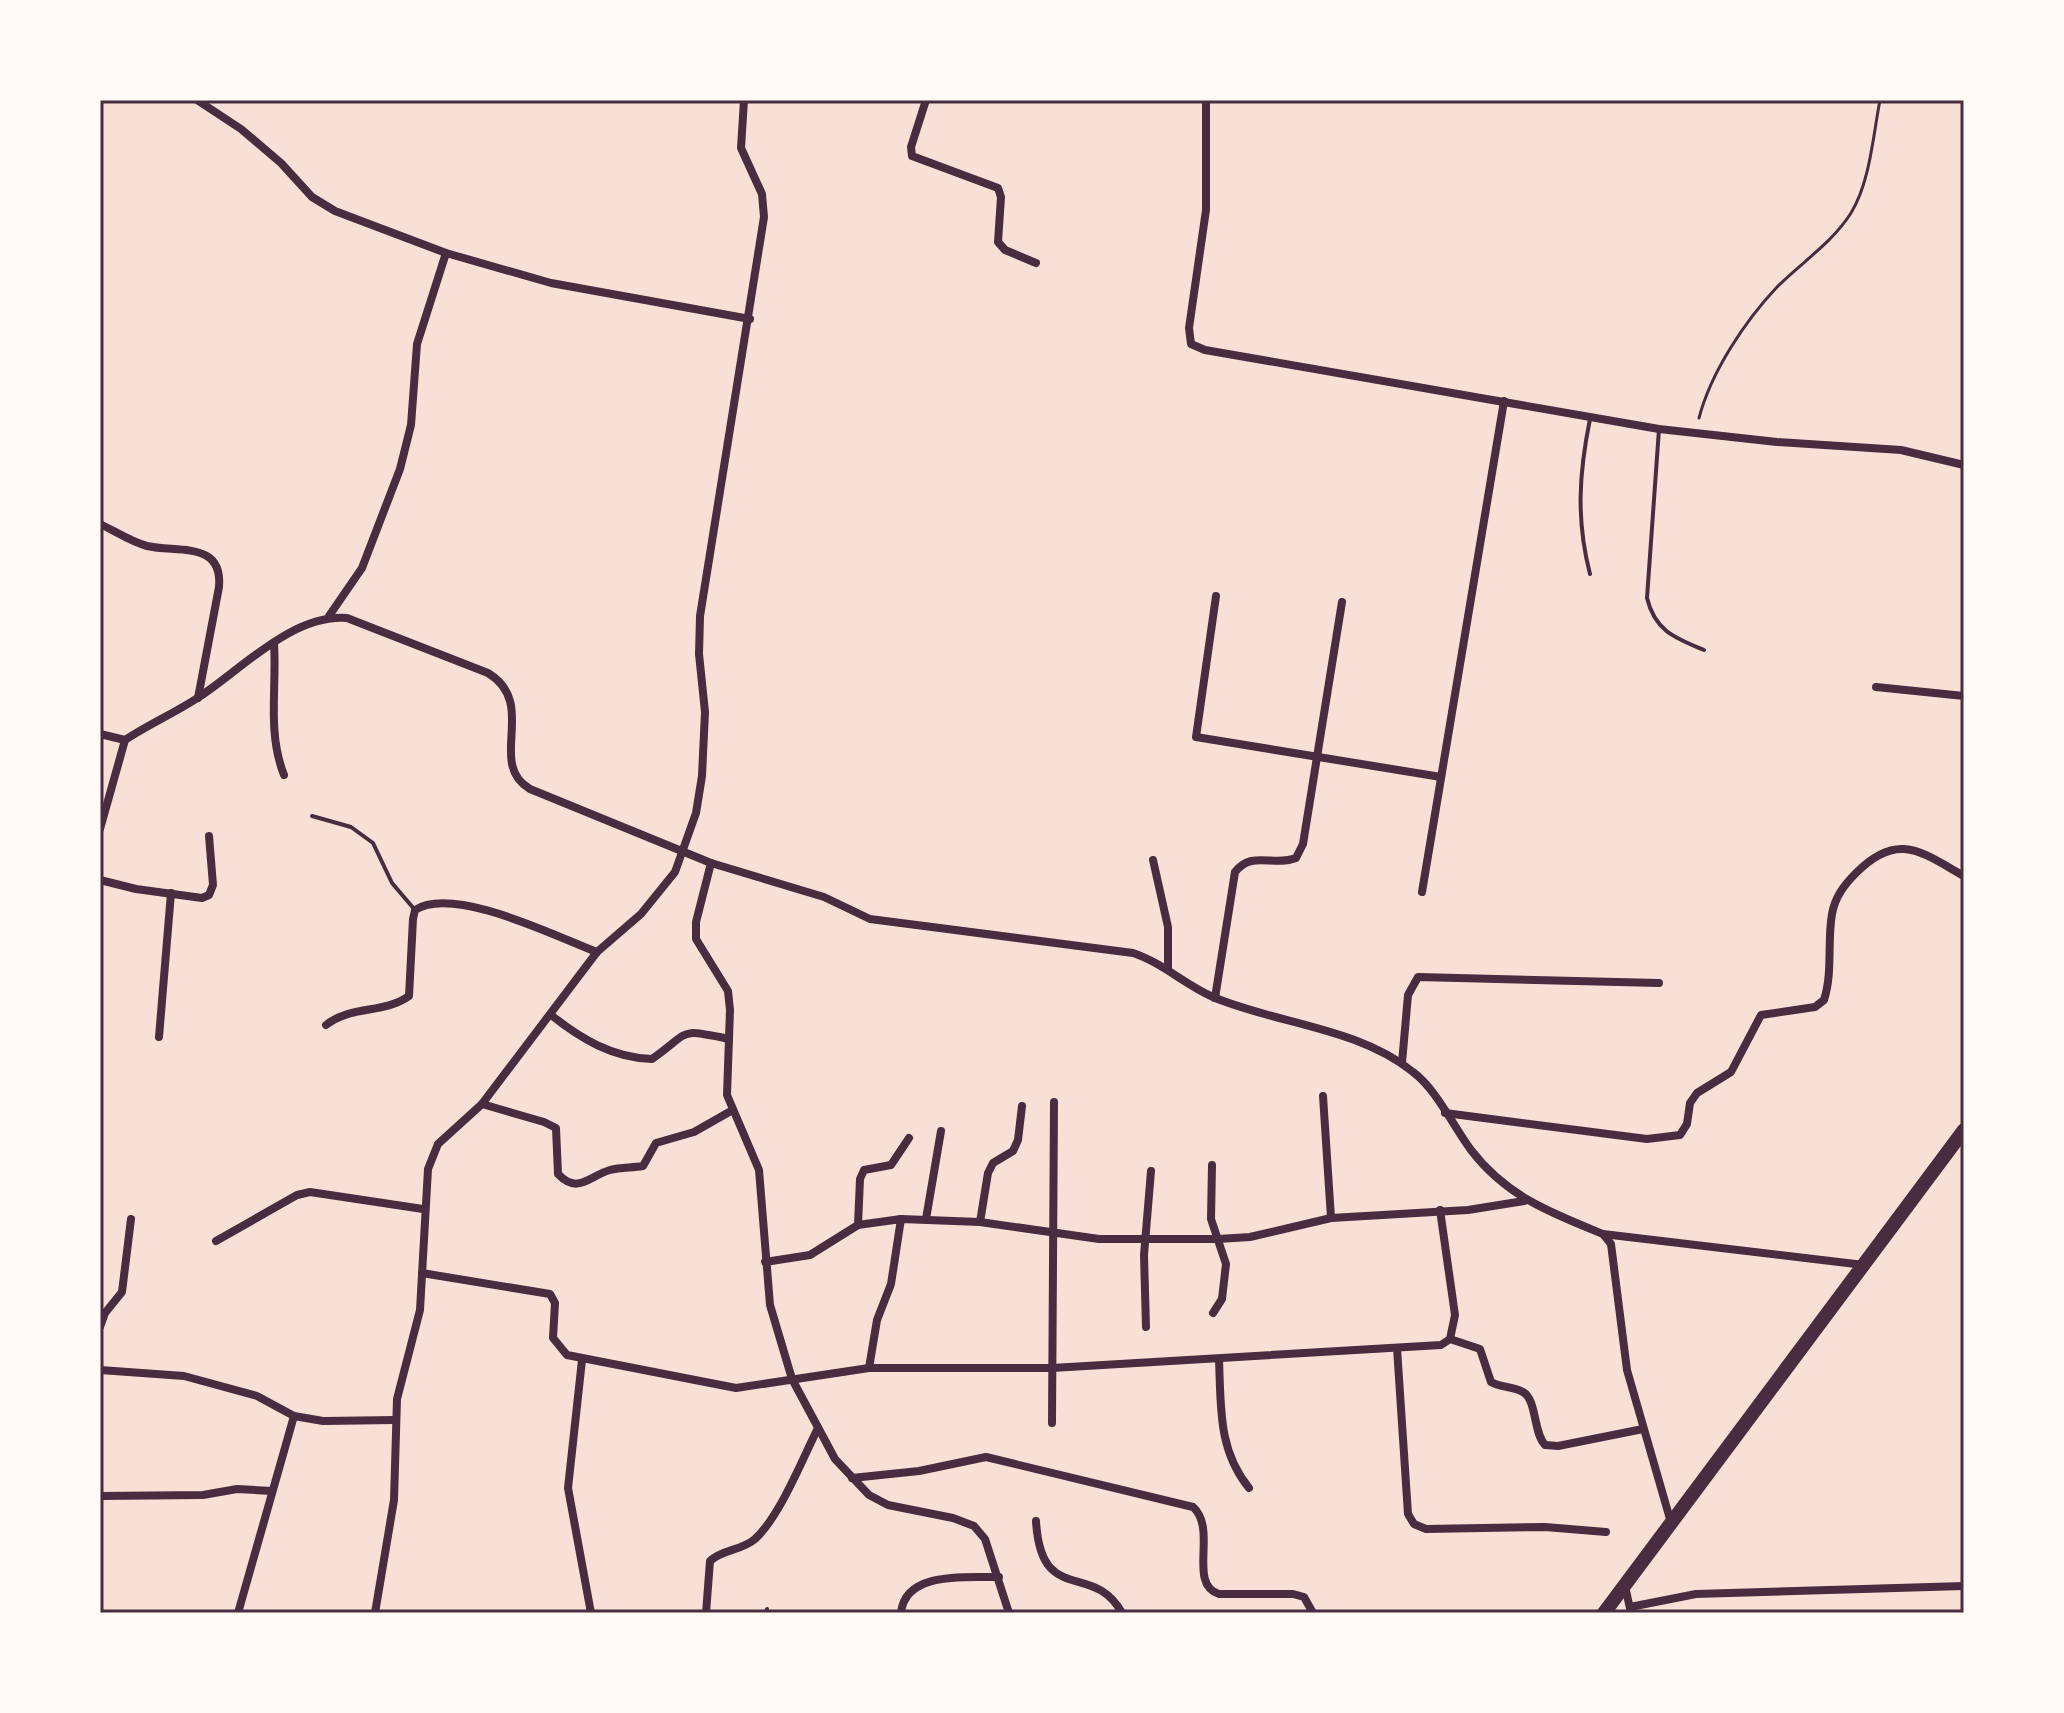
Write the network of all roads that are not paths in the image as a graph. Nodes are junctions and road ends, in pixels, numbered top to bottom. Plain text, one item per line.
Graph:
1 (197, 100) edge
2 (744, 100) edge
3 (926, 100) edge
4 (1206, 100) edge
5 (446, 253) junction
6 (1036, 263) dead end
7 (750, 319) junction
8 (1504, 401) junction
9 (1590, 416) junction
10 (1659, 429) junction
11 (1964, 465) edge
12 (100, 524) edge
13 (1590, 574) dead end
14 (1216, 596) dead end
15 (1342, 602) dead end
16 (329, 616) junction
17 (274, 643) junction
18 (1704, 650) dead end
19 (1876, 687) dead end
20 (1964, 696) edge
21 (198, 698) junction
22 (100, 734) edge
23 (125, 740) junction
24 (1317, 760) junction
25 (284, 775) dead end
26 (1441, 777) junction
27 (312, 816) dead end
28 (100, 829) edge
29 (209, 836) dead end
30 (683, 852) junction
31 (1153, 860) dead end
32 (711, 863) junction
33 (1964, 876) edge
34 (100, 880) edge
35 (1422, 892) dead end
36 (171, 893) junction
37 (415, 910) junction
38 (597, 952) junction
39 (1168, 969) junction
40 (1659, 983) dead end
41 (1215, 998) junction
42 (551, 1015) junction
43 (326, 1025) dead end
44 (159, 1037) dead end
45 (729, 1039) junction
46 (1402, 1063) junction
47 (1323, 1096) dead end
48 (1054, 1102) dead end
49 (482, 1104) junction
50 (1022, 1106) dead end
51 (731, 1111) junction
52 (1445, 1113) junction
53 (1964, 1130) edge
54 (941, 1131) dead end
55 (909, 1138) dead end
56 (1212, 1165) dead end
57 (1151, 1171) dead end
58 (1524, 1201) junction
59 (423, 1209) junction
60 (1440, 1210) junction
61 (1331, 1218) junction
62 (131, 1219) dead end
63 (901, 1219) junction
64 (926, 1219) junction
65 (980, 1222) junction
66 (858, 1225) junction
67 (1055, 1234) junction
68 (1603, 1234) junction
69 (1218, 1239) junction
70 (216, 1241) dead end
71 (1145, 1241) junction
72 (765, 1262) junction
73 (1864, 1265) junction
74 (422, 1273) junction
75 (1213, 1313) dead end
76 (100, 1327) edge
77 (1146, 1327) dead end
78 (1450, 1339) junction
79 (1397, 1348) junction
80 (1219, 1359) junction
81 (582, 1360) junction
82 (869, 1368) junction
83 (1052, 1368) junction
84 (100, 1370) edge
85 (792, 1379) junction
86 (294, 1416) junction
87 (395, 1420) junction
88 (1052, 1423) dead end
89 (818, 1428) junction
90 (1643, 1429) junction
91 (852, 1478) junction
92 (1249, 1488) dead end
93 (272, 1491) junction
94 (100, 1496) edge
95 (1670, 1519) junction
96 (1036, 1521) dead end
97 (1606, 1532) dead end
98 (999, 1577) junction
99 (1625, 1585) junction
100 (1964, 1586) edge
101 (1631, 1610) edge
102 (238, 1613) edge
103 (375, 1613) edge
104 (591, 1613) edge
105 (706, 1613) edge
106 (901, 1613) edge
107 (1009, 1613) edge
108 (1122, 1613) edge
109 (1313, 1613) edge
110 (1604, 1613) edge

1 - 5 street
2 - 7 street
3 - 6 street
4 - 8 street
5 - 7 street
5 - 16 street
7 - 30 street
8 - 9 street
8 - 26 street
9 - 10 street
9 - 13 lane
10 - 11 street
10 - 18 lane
12 - 21 street
14 - 24 street
15 - 24 street
16 - 17 street
16 - 30 street
17 - 21 street
17 - 25 street
19 - 20 street
21 - 23 street
22 - 23 street
23 - 28 street
24 - 26 street
24 - 41 street
26 - 35 street
27 - 37 lane
29 - 36 street
30 - 32 street
30 - 38 street
31 - 39 street
32 - 39 street
32 - 45 street
33 - 52 street
34 - 36 street
36 - 44 street
37 - 38 street
37 - 43 street
38 - 42 street
39 - 41 street
40 - 46 street
41 - 46 street
42 - 45 street
42 - 49 street
45 - 51 street
46 - 52 street
47 - 61 street
48 - 67 street
49 - 51 street
49 - 59 street
50 - 65 street
51 - 72 street
52 - 58 street
53 - 73 main road
54 - 64 street
55 - 66 street
56 - 69 street
57 - 71 street
58 - 60 street
58 - 68 street
59 - 70 street
59 - 74 street
60 - 61 street
60 - 78 street
61 - 69 street
62 - 76 street
63 - 64 street
63 - 66 street
63 - 82 street
64 - 65 street
65 - 67 street
66 - 72 street
67 - 71 street
67 - 83 street
68 - 73 street
68 - 90 street
69 - 71 street
69 - 75 street
71 - 77 street
72 - 85 street
73 - 95 main road
74 - 81 street
74 - 87 street
78 - 79 street
78 - 90 street
79 - 80 street
79 - 97 street
80 - 83 street
80 - 92 street
81 - 85 street
81 - 104 street
82 - 83 street
82 - 85 street
83 - 88 street
84 - 86 street
85 - 89 street
86 - 87 street
86 - 93 street
87 - 103 street
89 - 91 street
89 - 105 street
90 - 95 street
91 - 98 street
91 - 109 street
93 - 94 street
93 - 102 street
95 - 99 main road
96 - 108 street
98 - 106 street
98 - 107 street
99 - 101 street
99 - 110 main road
100 - 101 street

